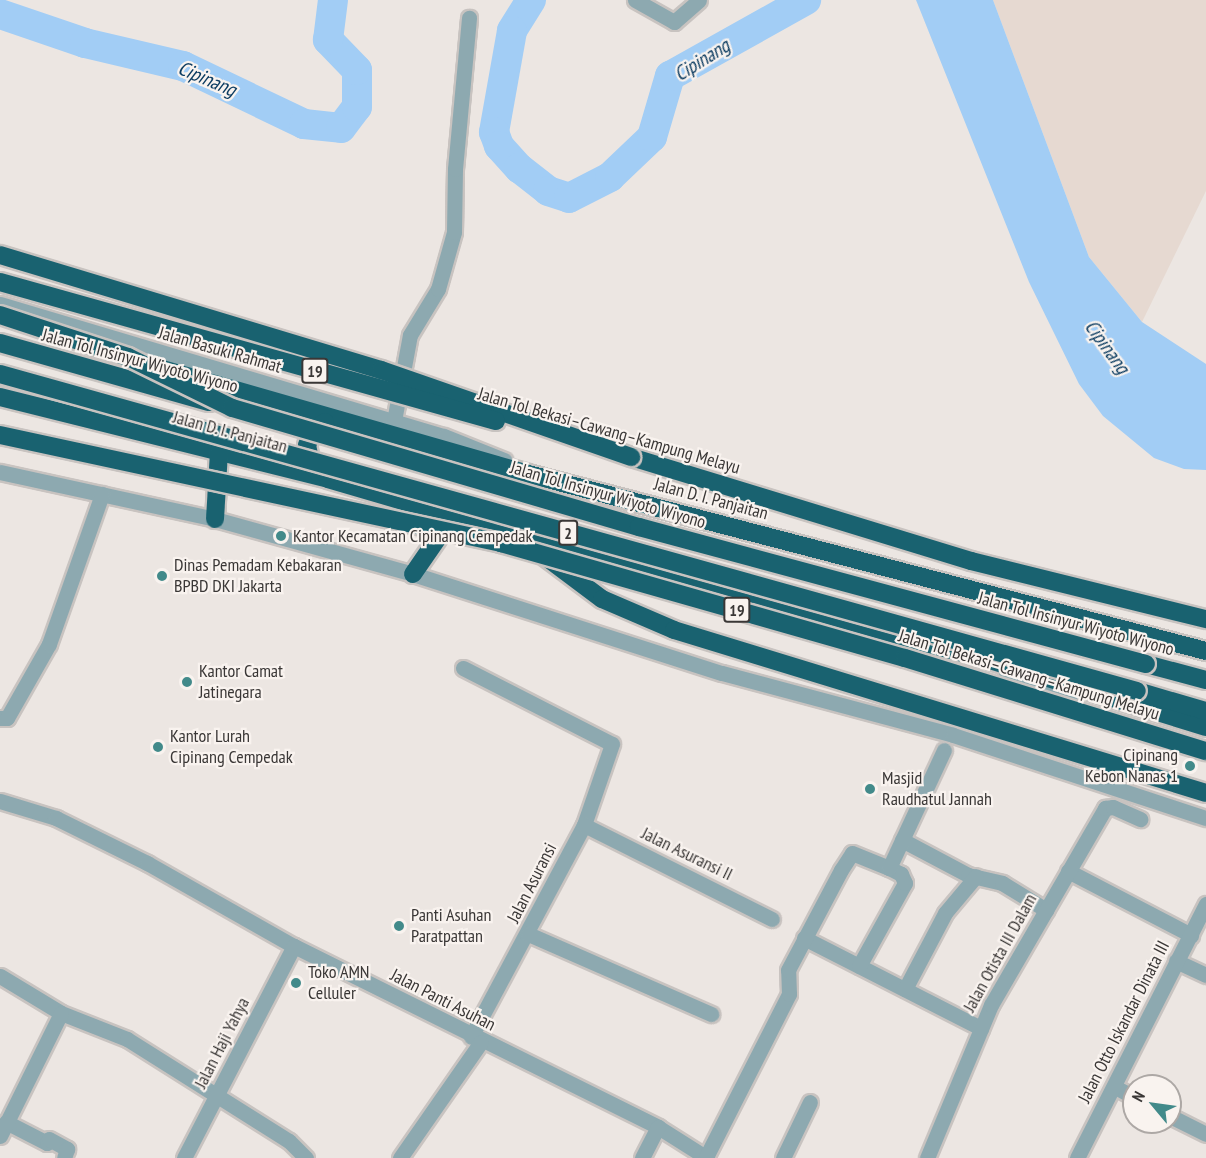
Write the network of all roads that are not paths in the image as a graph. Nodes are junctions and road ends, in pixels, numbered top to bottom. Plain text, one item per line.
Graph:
1 (634, 0) edge
2 (699, 0) edge
3 (469, 18) dead end
4 (0, 255) edge
5 (0, 282) edge
6 (0, 303) edge
7 (0, 315) edge
8 (0, 323) edge
9 (0, 343) edge
10 (0, 374) edge
11 (0, 382) edge
12 (0, 397) edge
13 (232, 408) junction
14 (74, 413) junction
15 (344, 420) junction
16 (394, 421) junction
17 (0, 435) edge
18 (219, 451) junction
19 (631, 456) junction
20 (528, 474) junction
21 (2, 475) edge
22 (328, 479) junction
23 (102, 494) junction
24 (453, 515) junction
25 (215, 519) junction
26 (516, 534) junction
27 (413, 574) junction
28 (1206, 619) edge
29 (1206, 651) edge
30 (987, 659) junction
31 (463, 668) dead end
32 (1206, 680) edge
33 (1206, 711) edge
34 (0, 718) edge
35 (1206, 727) edge
36 (1206, 744) edge
37 (944, 750) dead end
38 (1206, 751) edge
39 (1206, 793) edge
40 (0, 801) edge
41 (1206, 818) edge
42 (1140, 819) dead end
43 (584, 825) junction
44 (902, 840) junction
45 (889, 868) junction
46 (1068, 871) junction
47 (976, 876) junction
48 (1206, 904) edge
49 (1046, 910) junction
50 (772, 919) dead end
51 (528, 934) junction
52 (1191, 935) junction
53 (804, 938) junction
54 (294, 946) junction
55 (1176, 961) junction
56 (859, 966) junction
57 (1206, 975) edge
58 (0, 976) edge
59 (905, 989) junction
60 (61, 1012) junction
61 (711, 1014) dead end
62 (981, 1028) junction
63 (476, 1039) junction
64 (1115, 1087) junction
65 (1122, 1091) edge
66 (216, 1096) junction
67 (810, 1102) dead end
68 (1182, 1122) edge
69 (658, 1127) junction
70 (3, 1129) edge
71 (1206, 1134) edge
72 (706, 1157) edge
73 (64, 1158) edge
74 (184, 1158) edge
75 (306, 1158) edge
76 (400, 1158) edge
77 (642, 1158) edge
78 (783, 1158) edge
79 (927, 1158) edge
80 (1077, 1158) edge

1 - 2 street
3 - 16 street
4 - 19 highway, bridge
5 - 19 highway, Jalan Tol Bekasi–Cawang–Kampung Melayu / 19, bridge
6 - 16 street, Jalan Basuki Rahmat
7 - 13 highway, bridge
8 - 15 highway, Jalan D. I. Panjaitan
9 - 13 highway, Jalan Tol Insinyur Wiyoto Wiyono / 2, bridge
10 - 33 highway, 2, bridge
11 - 14 highway, Jalan D. I. Panjaitan
12 - 14 highway, Jalan D. I. Panjaitan
13 - 32 highway, Jalan Tol Insinyur Wiyoto Wiyono / 2, bridge
14 - 18 highway, Jalan D. I. Panjaitan
15 - 20 highway, Jalan D. I. Panjaitan
15 - 22 highway
16 - 20 street, Jalan Basuki Rahmat
17 - 38 highway, Jalan Tol Bekasi–Cawang–Kampung Melayu / 19, bridge
18 - 22 highway, Jalan D. I. Panjaitan
18 - 25 highway
19 - 28 highway, Jalan Tol Bekasi–Cawang–Kampung Melayu / 19
20 - 29 highway, Jalan D. I. Panjaitan
21 - 23 street
22 - 24 highway, Jalan D. I. Panjaitan
23 - 25 street
23 - 34 street
24 - 26 highway, Jalan D. I. Panjaitan
24 - 27 highway
25 - 27 street
26 - 30 highway, Jalan D. I. Panjaitan
26 - 39 highway
27 - 41 street
30 - 35 highway, Jalan D. I. Panjaitan
30 - 36 street
31 - 43 street, Jalan Asuransi
37 - 44 street
40 - 54 street, Jalan Panti Asuhan
42 - 46 street, Jalan Otista III Dalam
43 - 50 street, Jalan Asuransi II
43 - 51 street, Jalan Asuransi
44 - 45 street
44 - 47 street
45 - 53 street
45 - 56 street
46 - 49 street, Jalan Otista III Dalam
46 - 52 street
47 - 49 street
47 - 59 street
48 - 52 street, Jalan Otto Iskandar Dinata III
49 - 62 street, Jalan Otista III Dalam
51 - 61 street
51 - 63 street, Jalan Asuransi
52 - 55 street, Jalan Otto Iskandar Dinata III
53 - 56 street
53 - 72 street
54 - 63 street, Jalan Panti Asuhan
54 - 66 street, Jalan Haji Yahya
55 - 57 street
55 - 64 street, Jalan Otto Iskandar Dinata III
56 - 59 street
58 - 60 street
59 - 62 street
60 - 66 street
60 - 70 street
62 - 79 street, Jalan Otista III Dalam
63 - 69 street, Jalan Panti Asuhan
63 - 76 street, Jalan Asuransi
64 - 65 street
64 - 80 street, Jalan Otto Iskandar Dinata III
66 - 74 street, Jalan Haji Yahya
66 - 75 street
67 - 78 street
68 - 71 street
69 - 72 street, Jalan Panti Asuhan
69 - 77 street
70 - 73 street

